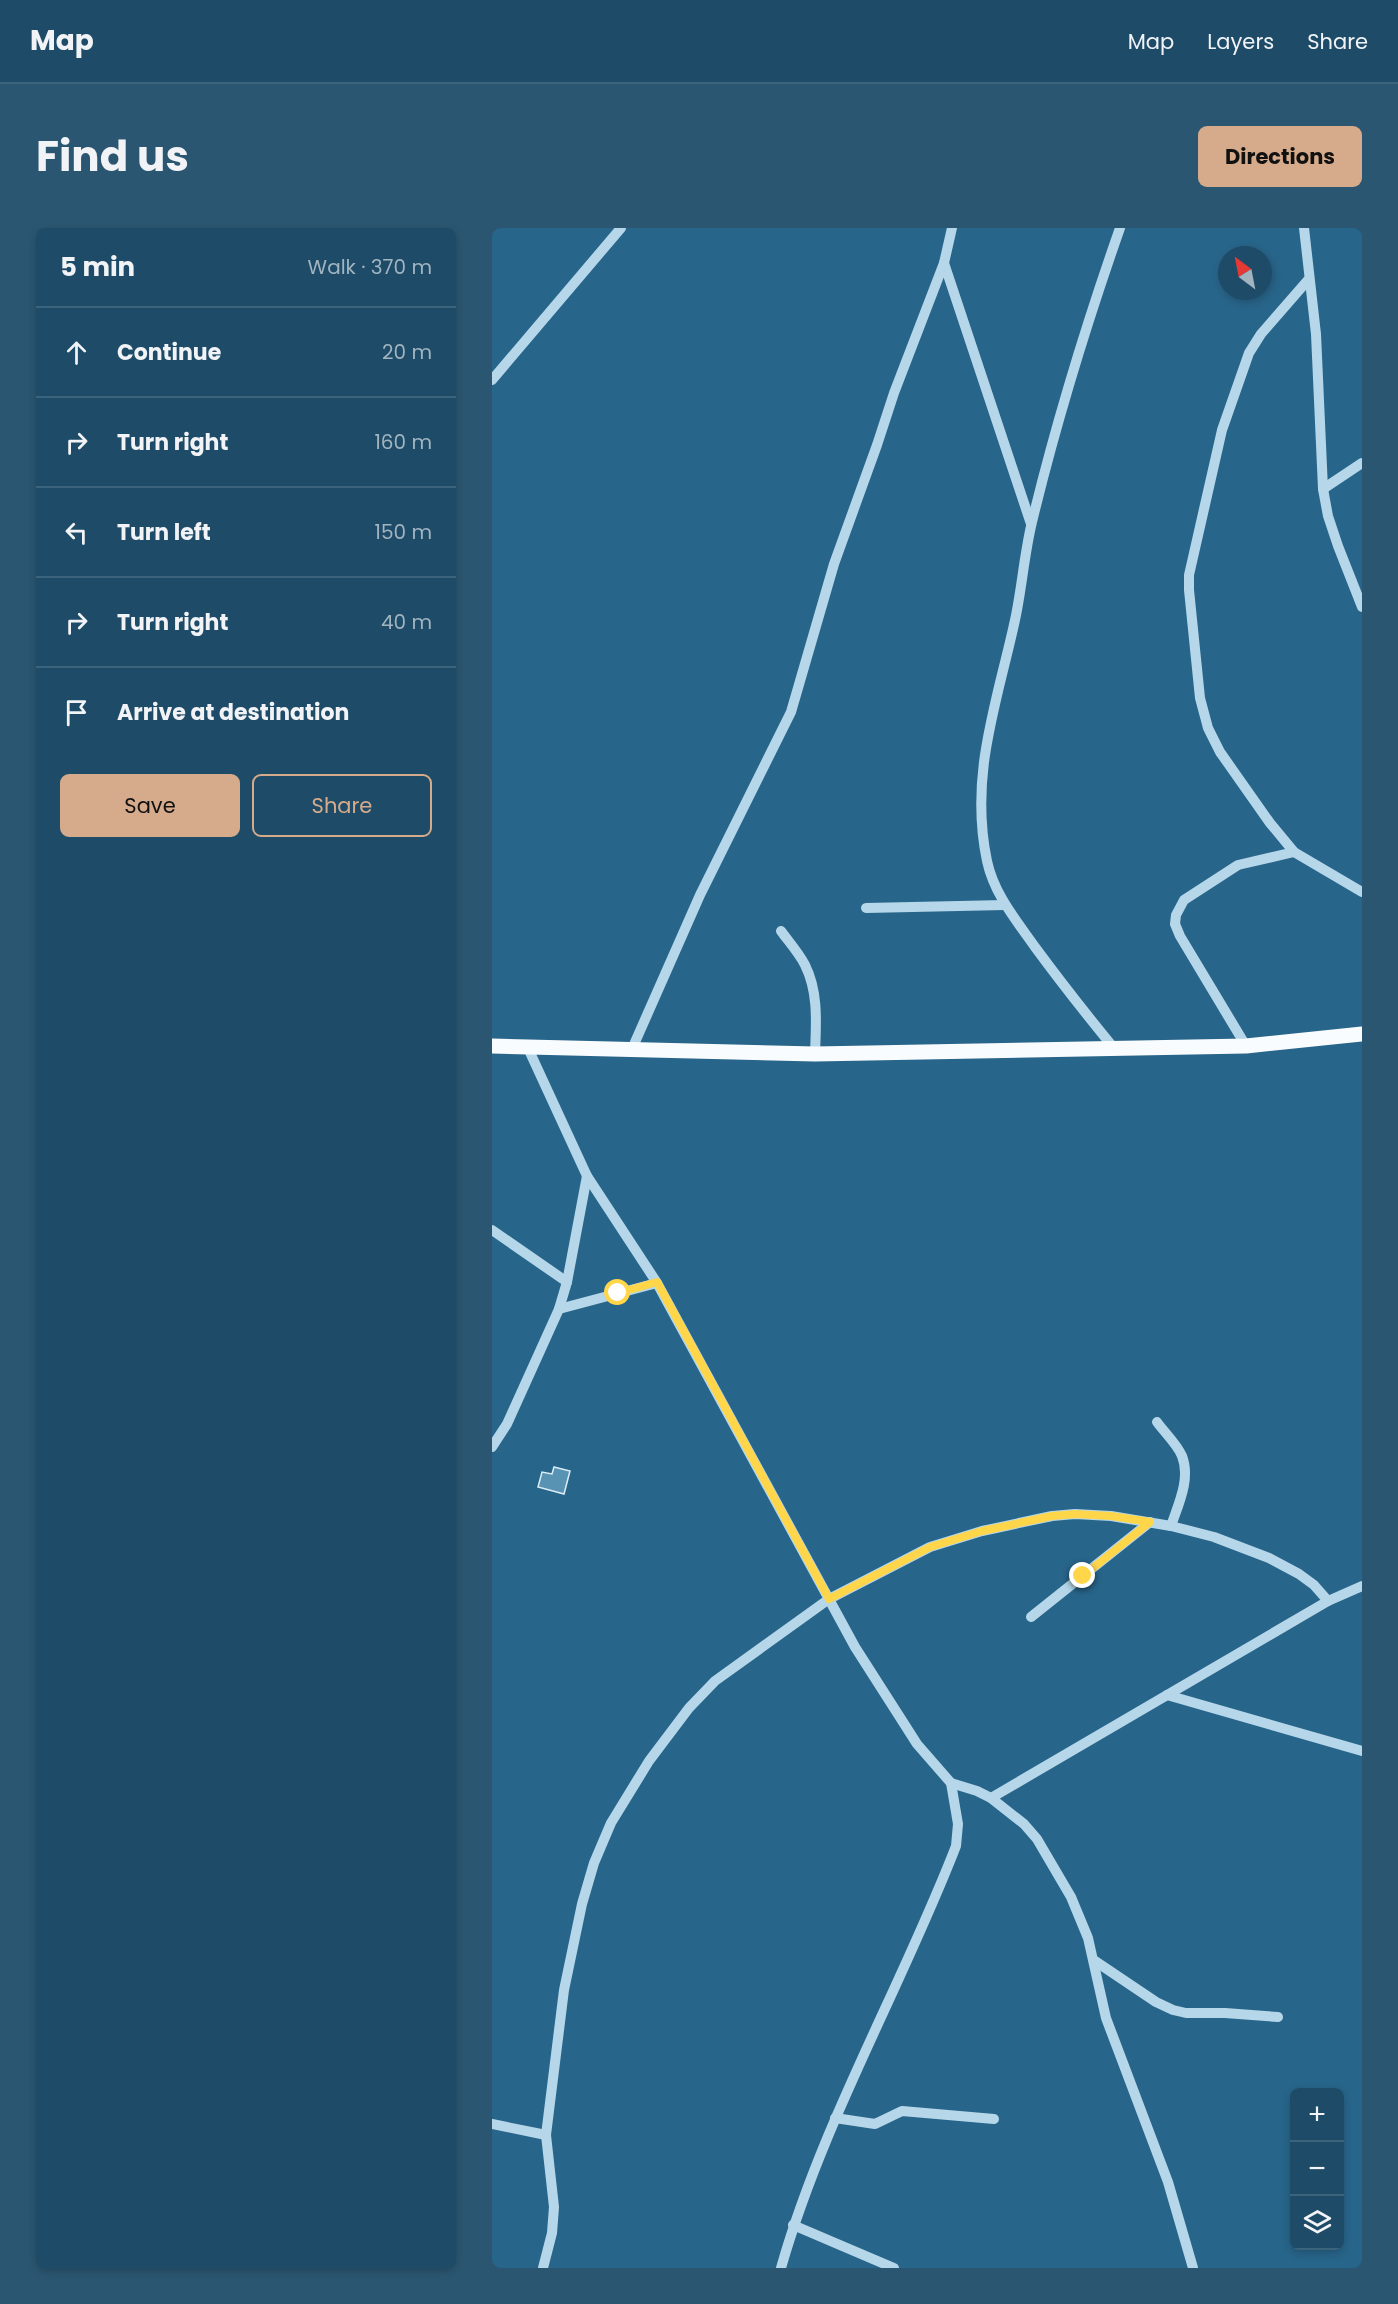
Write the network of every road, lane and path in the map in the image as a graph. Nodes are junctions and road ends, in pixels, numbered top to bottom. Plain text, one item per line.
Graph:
1 (621, 228) edge
2 (952, 228) edge
3 (1120, 228) edge
4 (1304, 228) edge
5 (944, 263) junction
6 (1308, 280) junction
7 (492, 380) edge
8 (1362, 463) edge
9 (1323, 489) junction
10 (1031, 524) junction
11 (1362, 607) edge
12 (1294, 852) junction
13 (1362, 892) edge
14 (1005, 905) junction
15 (866, 908) dead end
16 (781, 931) dead end
17 (1362, 1034) edge
18 (492, 1046) edge
19 (527, 1046) junction
20 (1246, 1046) junction
21 (1113, 1047) junction
22 (632, 1049) junction
23 (815, 1054) junction
24 (587, 1176) junction
25 (492, 1230) edge
26 (567, 1282) junction
27 (657, 1282) junction
28 (559, 1309) junction
29 (1156, 1422) dead end
30 (492, 1447) edge
31 (1150, 1522) junction
32 (1172, 1526) junction
33 (1362, 1586) edge
34 (829, 1599) junction
35 (1328, 1601) junction
36 (1031, 1617) dead end
37 (1167, 1695) junction
38 (1362, 1750) edge
39 (951, 1783) junction
40 (991, 1798) junction
41 (1095, 1961) junction
42 (1278, 2017) dead end
43 (835, 2118) junction
44 (994, 2119) dead end
45 (492, 2124) edge
46 (546, 2135) junction
47 (794, 2225) junction
48 (543, 2268) edge
49 (781, 2268) edge
50 (894, 2268) edge
51 (1193, 2268) edge

1 - 7 street
2 - 5 street
3 - 10 street
4 - 6 street
5 - 10 street
5 - 22 street
6 - 9 street
6 - 12 street
8 - 9 street
9 - 11 street
10 - 14 street
12 - 13 street
12 - 20 street
14 - 15 street
14 - 21 street
16 - 23 street
17 - 20 main road
18 - 19 main road
19 - 22 main road
19 - 24 street
20 - 21 main road
21 - 23 main road
22 - 23 main road
24 - 26 street
24 - 27 street
25 - 26 street
26 - 28 street
27 - 28 street
27 - 34 street
28 - 30 street
29 - 32 street
31 - 32 street
31 - 34 street
31 - 36 street
32 - 35 street
33 - 35 street
34 - 39 street
34 - 46 street
35 - 37 street
37 - 38 street
37 - 40 street
39 - 40 street
39 - 43 street
40 - 41 street
41 - 42 street
41 - 51 street
43 - 44 street
43 - 47 street
45 - 46 street
46 - 48 street
47 - 49 street
47 - 50 street

